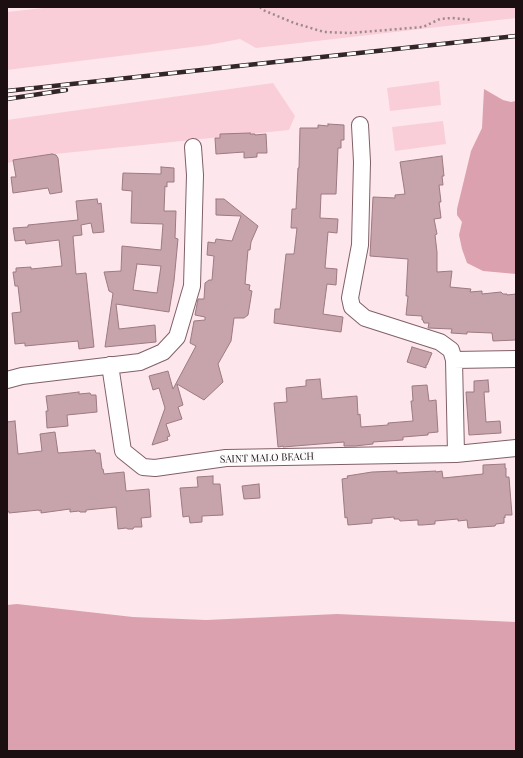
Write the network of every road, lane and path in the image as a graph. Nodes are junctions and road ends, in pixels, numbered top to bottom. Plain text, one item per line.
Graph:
1 (260, 7) edge
2 (472, 20) dead end
3 (360, 125) dead end
4 (193, 147) dead end
5 (516, 359) edge
6 (454, 360) junction
7 (110, 365) junction
8 (7, 380) edge
9 (516, 448) edge
10 (456, 454) junction

1 - 2 path
3 - 6 street
4 - 7 street
5 - 6 street
6 - 10 street
7 - 8 street
7 - 10 street, SAINT MALO BEACH
9 - 10 street, SAINT MALO BEACH

